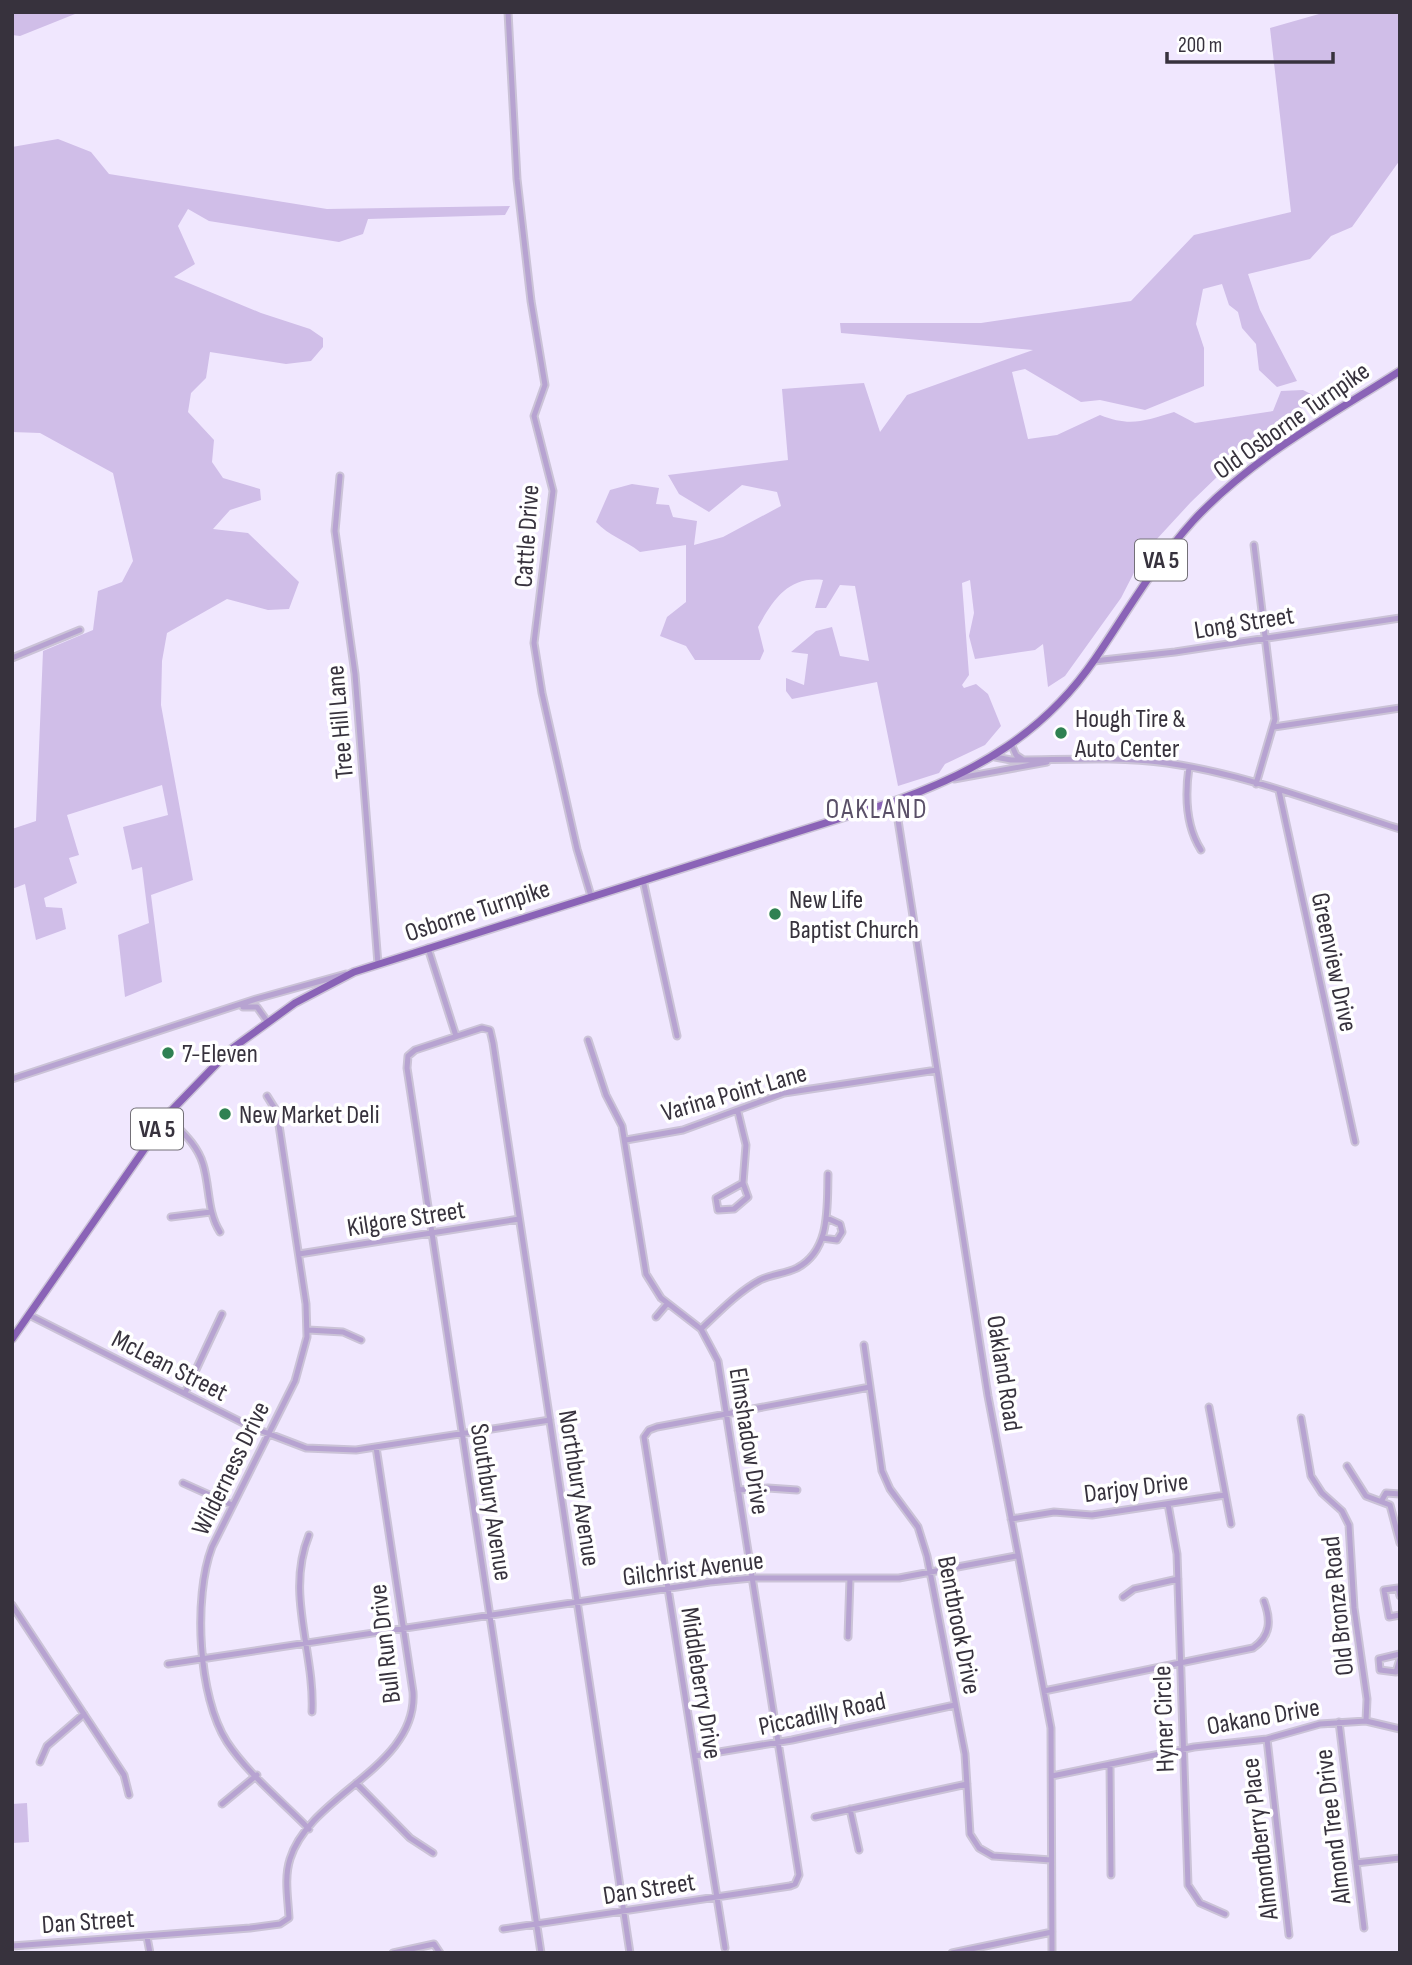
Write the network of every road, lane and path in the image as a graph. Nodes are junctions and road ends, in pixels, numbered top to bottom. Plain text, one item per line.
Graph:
1 (508, 12) edge
2 (1400, 371) edge
3 (340, 476) dead end
4 (1254, 545) dead end
5 (1400, 618) edge
6 (80, 630) dead end
7 (1265, 638) junction
8 (12, 659) edge
9 (1094, 661) junction
10 (1400, 708) edge
11 (1274, 727) junction
12 (1012, 746) junction
13 (995, 757) junction
14 (1025, 760) junction
15 (1058, 760) junction
16 (1189, 766) junction
17 (954, 779) junction
18 (1256, 784) junction
19 (1279, 791) junction
20 (895, 801) junction
21 (1400, 829) edge
22 (1201, 850) dead end
23 (643, 880) junction
24 (591, 896) junction
25 (428, 948) junction
26 (378, 964) junction
27 (354, 972) junction
28 (296, 987) junction
29 (301, 1000) junction
30 (236, 1007) junction
31 (267, 1021) junction
32 (456, 1036) junction
33 (677, 1036) dead end
34 (588, 1040) dead end
35 (937, 1070) junction
36 (12, 1079) edge
37 (267, 1096) dead end
38 (738, 1112) junction
39 (167, 1116) junction
40 (625, 1140) junction
41 (1355, 1142) dead end
42 (828, 1174) dead end
43 (743, 1183) junction
44 (211, 1212) junction
45 (171, 1217) dead end
46 (827, 1218) junction
47 (519, 1219) junction
48 (220, 1232) dead end
49 (432, 1233) junction
50 (822, 1238) junction
51 (299, 1254) junction
52 (667, 1304) junction
53 (222, 1314) dead end
54 (29, 1315) junction
55 (656, 1317) dead end
56 (701, 1329) junction
57 (308, 1330) junction
58 (12, 1339) edge
59 (360, 1340) dead end
60 (864, 1345) dead end
61 (870, 1387) junction
62 (185, 1393) junction
63 (1209, 1407) dead end
64 (726, 1414) junction
65 (1301, 1418) dead end
66 (550, 1420) junction
67 (268, 1434) junction
68 (462, 1434) junction
69 (376, 1447) junction
70 (1347, 1466) dead end
71 (183, 1483) dead end
72 (738, 1490) junction
73 (797, 1490) dead end
74 (1400, 1494) edge
75 (1225, 1495) junction
76 (1382, 1500) junction
77 (232, 1504) junction
78 (1168, 1504) junction
79 (1011, 1519) junction
80 (1397, 1522) edge
81 (1231, 1524) dead end
82 (309, 1535) dead end
83 (1400, 1543) edge
84 (1016, 1556) junction
85 (930, 1573) junction
86 (752, 1578) junction
87 (850, 1578) junction
88 (1178, 1579) junction
89 (668, 1589) junction
90 (1400, 1596) edge
91 (1123, 1597) dead end
92 (1264, 1601) dead end
93 (578, 1602) junction
94 (12, 1605) edge
95 (489, 1615) junction
96 (1400, 1615) edge
97 (404, 1628) junction
98 (848, 1637) dead end
99 (305, 1643) junction
100 (204, 1659) junction
101 (168, 1664) dead end
102 (1181, 1665) junction
103 (1044, 1691) junction
104 (955, 1705) junction
105 (312, 1712) dead end
106 (83, 1714) junction
107 (1366, 1721) junction
108 (1339, 1723) junction
109 (1400, 1729) edge
110 (1267, 1739) junction
111 (779, 1743) junction
112 (1183, 1750) junction
113 (695, 1756) junction
114 (40, 1762) dead end
115 (1110, 1764) junction
116 (257, 1775) junction
117 (1052, 1776) junction
118 (356, 1783) junction
119 (967, 1784) junction
120 (129, 1794) dead end
121 (222, 1804) dead end
122 (850, 1809) junction
123 (815, 1817) dead end
124 (309, 1829) junction
125 (859, 1850) dead end
126 (433, 1853) dead end
127 (1400, 1858) edge
128 (1051, 1860) junction
129 (1356, 1863) junction
130 (1111, 1875) dead end
131 (798, 1880) joint
132 (718, 1897) junction
133 (624, 1911) junction
134 (1225, 1914) dead end
135 (289, 1916) joint
136 (537, 1924) junction
137 (1364, 1928) dead end
138 (503, 1929) dead end
139 (1052, 1932) junction
140 (1289, 1935) dead end
141 (147, 1937) junction
142 (12, 1946) edge
143 (726, 1948) dead end
144 (149, 1953) edge
145 (393, 1953) edge
146 (440, 1953) edge
147 (541, 1953) edge
148 (630, 1953) edge
149 (952, 1953) edge
150 (1052, 1953) edge

1 - 24 street, Cattle Drive
2 - 9 main road, Old Osborne Turnpike / VA 5
3 - 26 street, Tree Hill Lane
4 - 7 street
5 - 7 street, Long Street
6 - 8 street
7 - 9 street, Long Street
7 - 11 street
9 - 12 main road, Old Osborne Turnpike / VA 5
10 - 11 street
11 - 18 street
12 - 13 main road, Old Osborne Turnpike / VA 5
12 - 14 street
13 - 14 street
13 - 17 main road, Old Osborne Turnpike / VA 5
14 - 15 street
15 - 16 street
15 - 17 street
16 - 18 street
16 - 22 street
17 - 20 main road, Osborne Turnpike / VA 5
18 - 19 street
19 - 21 street
19 - 41 street, Greenview Drive
20 - 23 main road, Osborne Turnpike / VA 5
20 - 35 street, Oakland Road
23 - 24 main road, Osborne Turnpike / VA 5
23 - 33 street
24 - 25 main road, Osborne Turnpike / VA 5
25 - 26 main road, Osborne Turnpike / VA 5
25 - 32 street
26 - 27 main road, Osborne Turnpike / VA 5
27 - 28 street, Osborne Turnpike
27 - 29 main road, VA 5
28 - 29 street
28 - 30 street, Osborne Turnpike
29 - 31 main road, VA 5
30 - 31 street
30 - 36 street, Osborne Turnpike
31 - 39 main road, VA 5
32 - 47 street, Northbury Avenue
32 - 49 street, Southbury Avenue
34 - 40 street, Elmshadow Drive
35 - 38 street, Varina Point Lane
35 - 79 street, Oakland Road
37 - 51 street, Wilderness Drive
38 - 40 street, Varina Point Lane
38 - 43 street
39 - 44 street
39 - 54 main road, VA 5
40 - 52 street, Elmshadow Drive
42 - 46 street
43 - 43 street
44 - 45 street
44 - 48 street
46 - 50 street
46 - 50 street
47 - 49 street, Kilgore Street
47 - 66 street, Northbury Avenue
49 - 51 street, Kilgore Street
49 - 68 street, Southbury Avenue
50 - 56 street
51 - 57 street, Wilderness Drive
52 - 55 street
52 - 56 street, Elmshadow Drive
53 - 62 street
54 - 58 main road, VA 5
54 - 62 street, McLean Street
56 - 64 street, Elmshadow Drive
57 - 59 street
57 - 67 street, Wilderness Drive
60 - 61 street, Bentbrook Drive
61 - 64 street
61 - 85 street, Bentbrook Drive
62 - 67 street, McLean Street
63 - 75 street
64 - 72 street, Elmshadow Drive
64 - 89 street, Middleberry Drive
65 - 107 street, Old Bronze Road
66 - 68 street, McLean Street
66 - 93 street, Northbury Avenue
67 - 69 street, McLean Street
67 - 77 street, Wilderness Drive
68 - 69 street, McLean Street
68 - 95 street, Southbury Avenue
69 - 97 street, Bull Run Drive
70 - 76 street
71 - 77 street
72 - 73 street
72 - 86 street, Elmshadow Drive
74 - 76 street
75 - 78 street, Darjoy Drive
75 - 81 street
76 - 80 street
77 - 100 street, Wilderness Drive
78 - 79 street, Darjoy Drive
78 - 88 street, Hyner Circle
79 - 84 street, Oakland Road
80 - 83 street
82 - 99 street
84 - 85 street, Gilchrist Avenue
84 - 103 street, Oakland Road
85 - 87 street, Gilchrist Avenue
85 - 104 street, Bentbrook Drive
86 - 87 street, Gilchrist Avenue
86 - 89 street, Gilchrist Avenue
86 - 111 street, Elmshadow Drive
87 - 98 street
88 - 91 street
88 - 102 street, Hyner Circle
89 - 93 street, Gilchrist Avenue
89 - 113 street, Middleberry Drive
90 - 96 street
92 - 102 street
93 - 95 street, Gilchrist Avenue
93 - 133 street, Northbury Avenue
94 - 106 street
95 - 97 street, Gilchrist Avenue
95 - 136 street, Southbury Avenue
97 - 99 street, Gilchrist Avenue
97 - 118 street, Bull Run Drive
99 - 100 street, Gilchrist Avenue
99 - 105 street
100 - 101 street, Gilchrist Avenue
100 - 116 street, Wilderness Drive
102 - 103 street
102 - 112 street, Hyner Circle
103 - 117 street, Oakland Road
104 - 111 street, Piccadilly Road
104 - 119 street, Bentbrook Drive
106 - 114 street
106 - 120 street
107 - 108 street, Oakano Drive
107 - 109 street, Oakano Drive
108 - 110 street, Oakano Drive
108 - 129 street, Almond Tree Drive
110 - 112 street, Oakano Drive
110 - 140 street, Almondberry Place
111 - 113 street, Piccadilly Road
111 - 131 street, Elmshadow Drive
112 - 115 street, Oakano Drive
112 - 134 street, Hyner Circle
113 - 132 street, Middleberry Drive
115 - 117 street, Oakano Drive
115 - 130 street
116 - 121 street
116 - 124 street, Wilderness Drive
117 - 128 street, Oakland Road
118 - 124 street, Bull Run Drive
118 - 126 street
119 - 122 street
119 - 128 street, Bentbrook Drive
122 - 123 street
122 - 125 street
124 - 135 street, Bull Run Drive
127 - 129 street
128 - 139 street, Oakland Road
129 - 137 street, Almond Tree Drive
131 - 132 street, Dan Street
132 - 133 street, Dan Street
132 - 143 street, Middleberry Drive
133 - 136 street, Dan Street
133 - 148 street, Northbury Avenue
135 - 141 street, Dan Street
136 - 138 street, Dan Street
136 - 147 street, Southbury Avenue
139 - 149 street
139 - 150 street, Oakland Road
141 - 142 street, Dan Street
141 - 144 street
145 - 146 street

